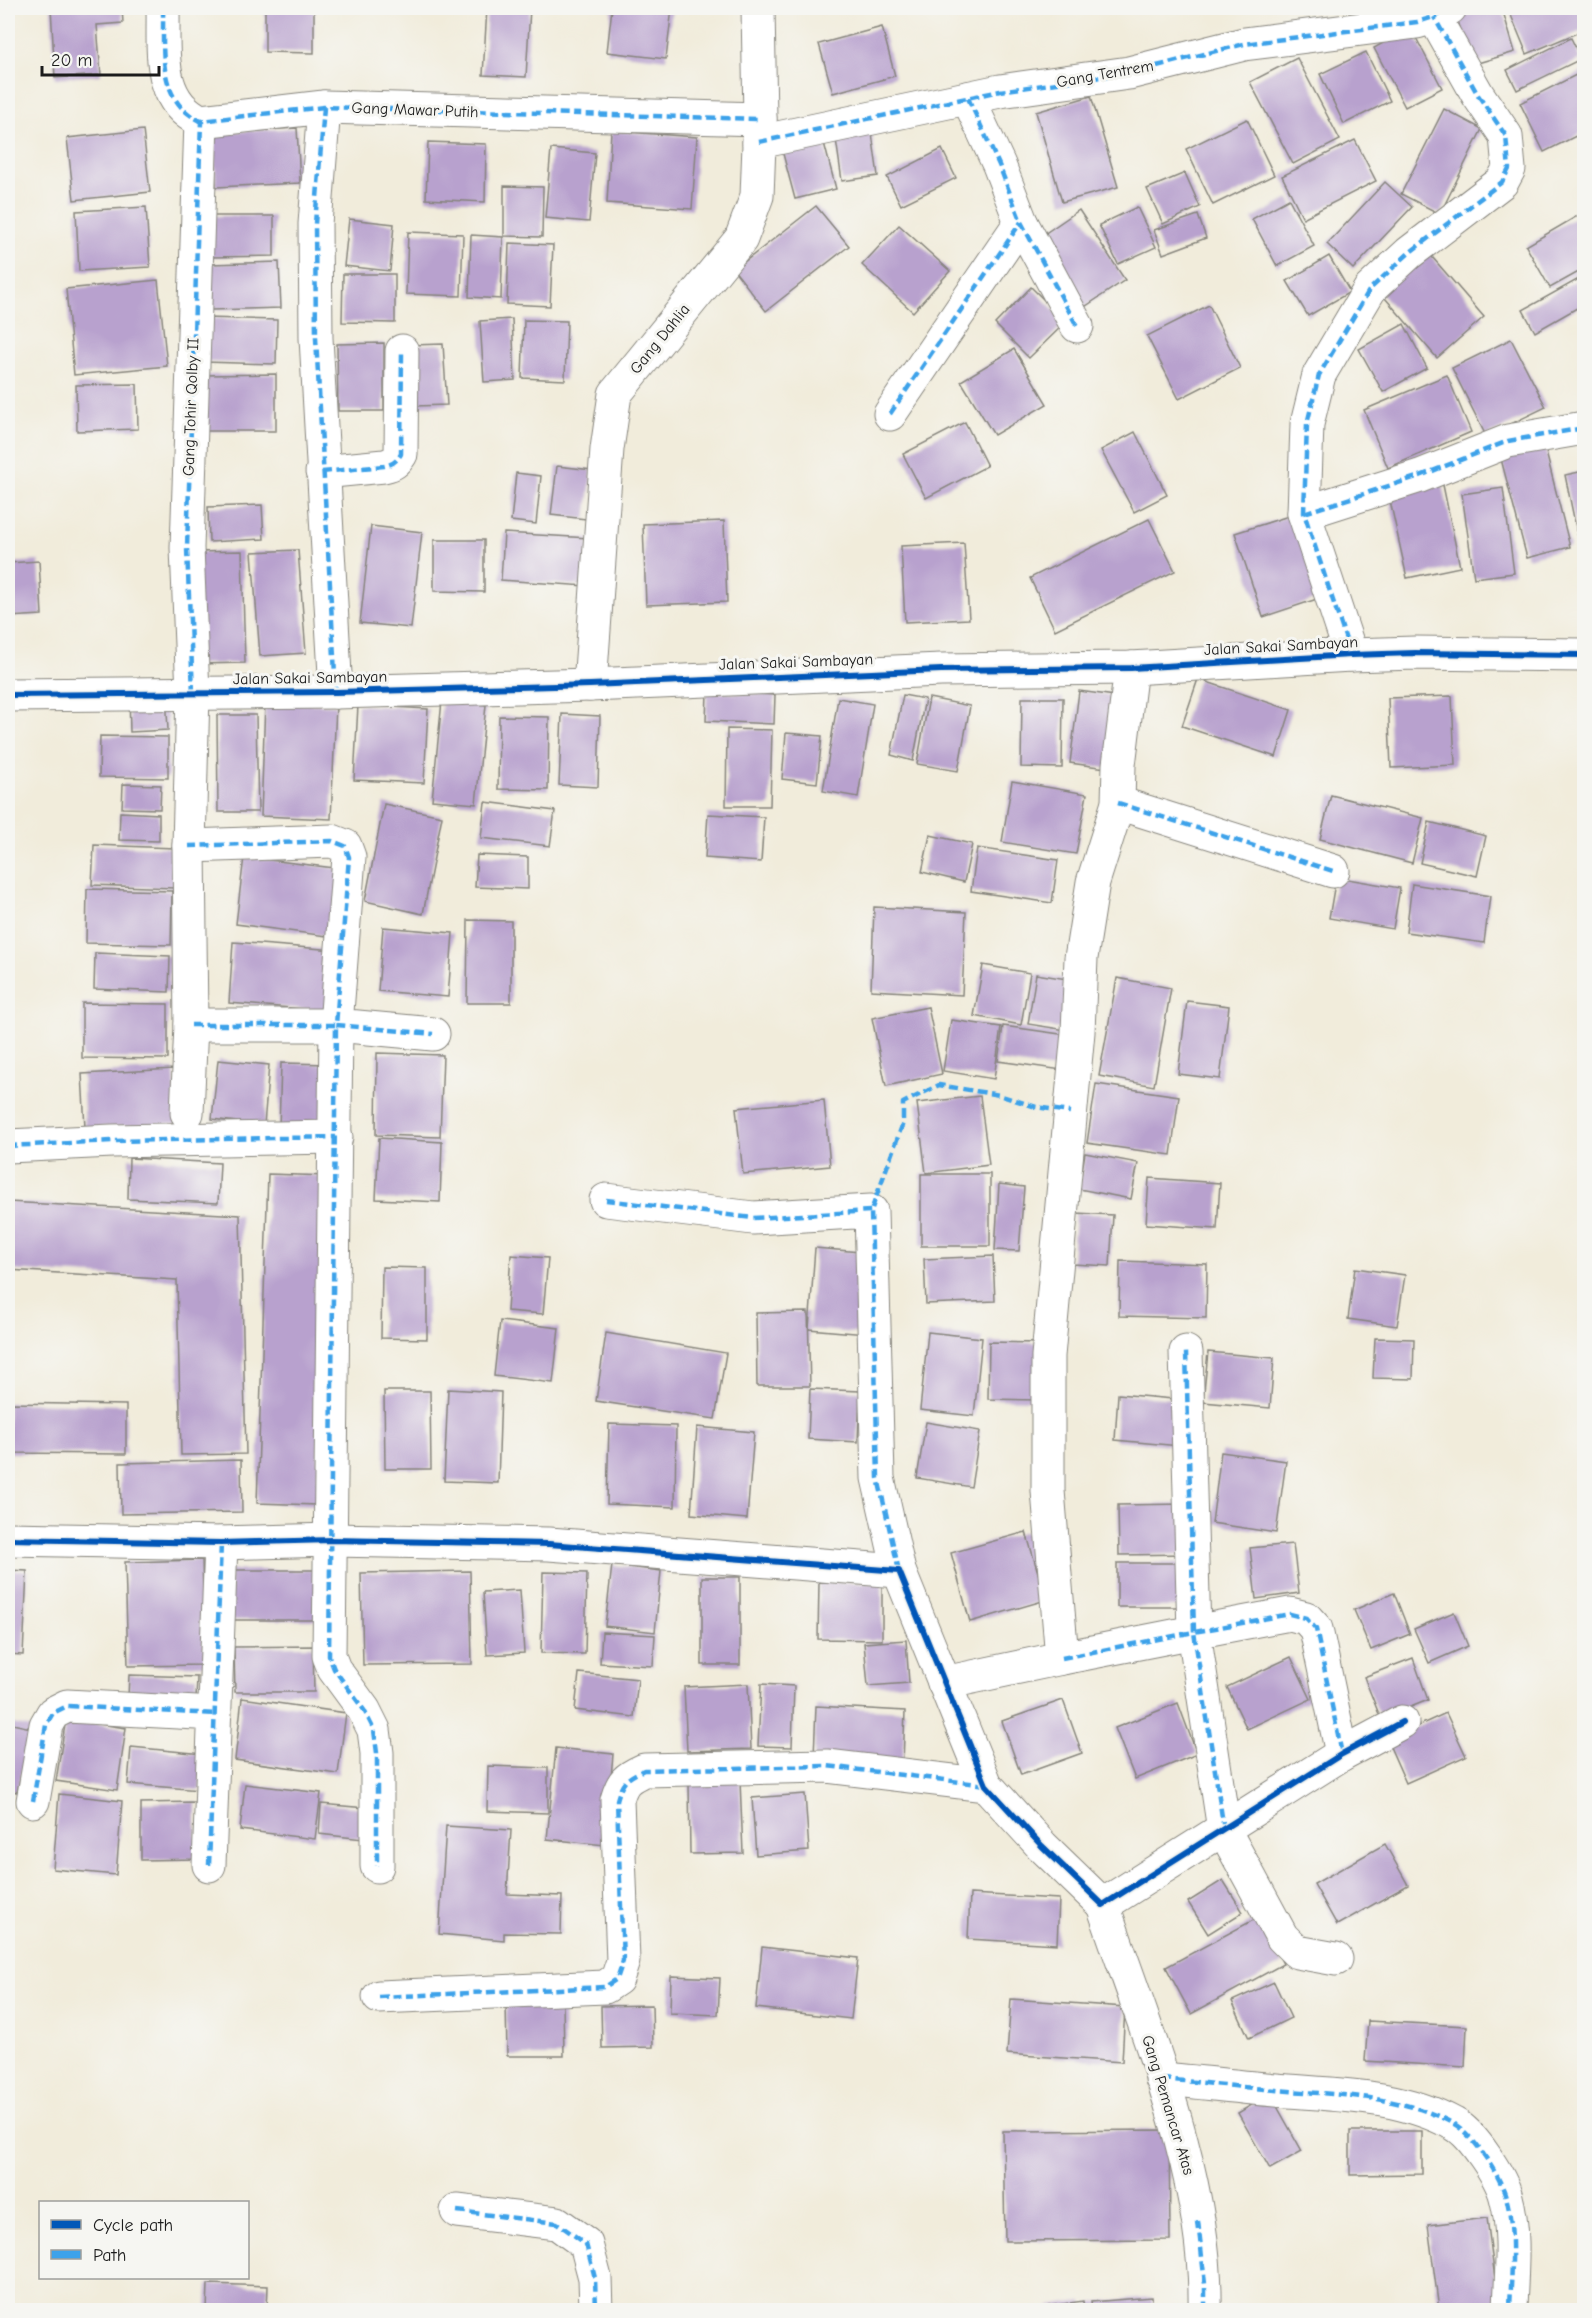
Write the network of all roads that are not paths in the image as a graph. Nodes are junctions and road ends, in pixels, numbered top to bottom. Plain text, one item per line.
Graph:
1 (163, 8) edge
2 (758, 8) edge
3 (1442, 12) edge
4 (968, 98) junction
5 (324, 108) junction
6 (201, 121) junction
7 (759, 131) junction
8 (1021, 222) junction
9 (1077, 326) dead end
10 (402, 351) dead end
11 (890, 414) dead end
12 (1584, 428) edge
13 (322, 472) junction
14 (1305, 513) junction
15 (1351, 655) junction
16 (1584, 655) edge
17 (1131, 668) junction
18 (590, 685) junction
19 (336, 692) junction
20 (193, 693) junction
21 (8, 694) edge
22 (1118, 803) junction
23 (189, 846) junction
24 (1333, 871) dead end
25 (191, 1025) junction
26 (336, 1025) junction
27 (433, 1034) dead end
28 (187, 1113) dead end
29 (336, 1137) junction
30 (8, 1146) edge
31 (606, 1200) dead end
32 (1186, 1352) dead end
33 (8, 1539) edge
34 (332, 1540) junction
35 (221, 1543) junction
36 (899, 1571) junction
37 (1194, 1632) junction
38 (1062, 1658) junction
39 (944, 1683) junction
40 (215, 1714) junction
41 (1402, 1722) dead end
42 (1342, 1754) junction
43 (986, 1785) junction
44 (33, 1801) dead end
45 (1224, 1830) junction
46 (209, 1864) dead end
47 (377, 1866) dead end
48 (1102, 1905) junction
49 (1336, 1959) dead end
50 (379, 1997) dead end
51 (1162, 2079) junction
52 (457, 2211) dead end
53 (596, 2310) edge
54 (1205, 2310) edge
55 (1510, 2310) edge

1 - 6 street
2 - 7 street, Gang Dahlia
3 - 4 street, Gang Tentrem
3 - 14 street
4 - 7 street, Gang Tentrem
4 - 8 street
5 - 6 street, Gang Mawar Putih
5 - 7 street, Gang Mawar Putih
5 - 13 street
6 - 20 street, Gang Tohir Qolby II
7 - 18 street, Gang Dahlia
8 - 9 street
8 - 11 street
10 - 13 street
12 - 14 street
13 - 19 street
14 - 15 street
15 - 16 street, Jalan Sakai Sambayan
15 - 17 street, Jalan Sakai Sambayan
17 - 18 street, Jalan Sakai Sambayan
17 - 22 street
18 - 19 street, Jalan Sakai Sambayan
19 - 20 street, Jalan Sakai Sambayan
20 - 21 street, Jalan Sakai Sambayan
20 - 23 street, Gang Tohir Qolby II
22 - 24 street
22 - 38 street
23 - 25 street, Gang Tohir Qolby II
23 - 26 street
25 - 26 street
25 - 28 street, Gang Tohir Qolby II
26 - 27 street
26 - 29 street
29 - 30 street
29 - 34 street
31 - 36 street
32 - 37 street
33 - 35 street
34 - 35 street
34 - 36 street
34 - 47 street
35 - 40 street
36 - 39 street
37 - 38 street
37 - 42 street
37 - 45 street
38 - 39 street
39 - 43 street
40 - 44 street
40 - 46 street
41 - 42 street
42 - 45 street
43 - 48 street
43 - 50 street
45 - 48 street
45 - 49 street
48 - 51 street, Gang Pemancar Atas
51 - 54 street, Gang Pemancar Atas
51 - 55 street
52 - 53 street

